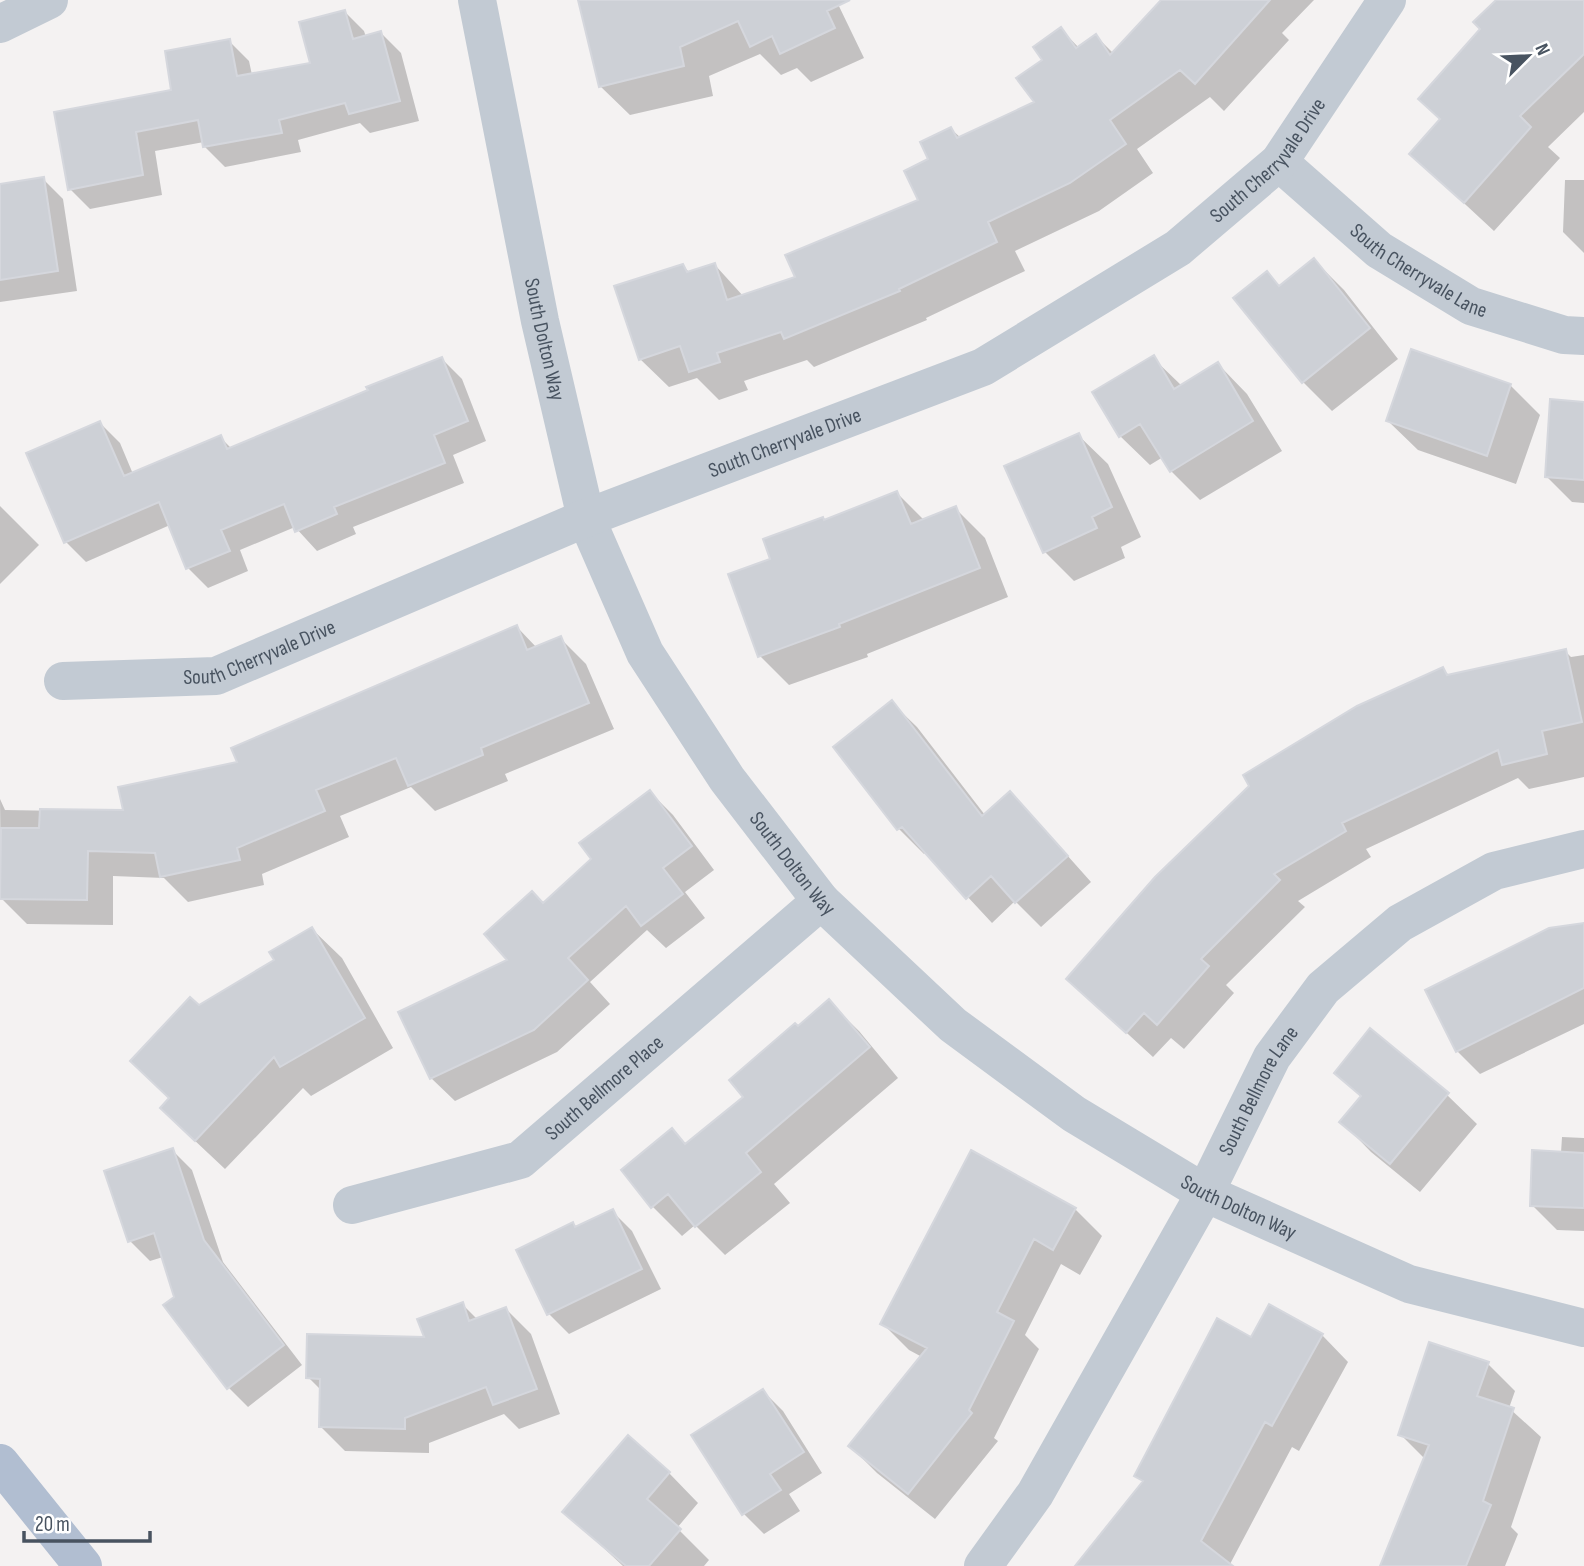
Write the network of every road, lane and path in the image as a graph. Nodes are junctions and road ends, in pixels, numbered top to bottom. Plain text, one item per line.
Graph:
1 (49, 0) edge
2 (477, 0) edge
3 (1387, 0) edge
4 (0, 24) edge
5 (1279, 162) junction
6 (1584, 336) edge
7 (586, 518) junction
8 (63, 681) dead end
9 (1584, 849) edge
10 (821, 901) junction
11 (1205, 1193) junction
12 (352, 1205) dead end
13 (1584, 1328) edge
14 (0, 1463) edge
15 (83, 1566) edge
16 (983, 1566) edge

1 - 4 street
2 - 7 street, South Dolton Way
3 - 5 street, South Cherryvale Drive
5 - 6 street, South Cherryvale Lane
5 - 7 street, South Cherryvale Drive
7 - 8 street, South Cherryvale Drive
7 - 10 street, South Dolton Way
9 - 11 street, South Bellmore Lane
10 - 11 street, South Dolton Way
10 - 12 street, South Bellmore Place
11 - 13 street, South Dolton Way
11 - 16 street, South Bellmore Lane
14 - 15 main road

